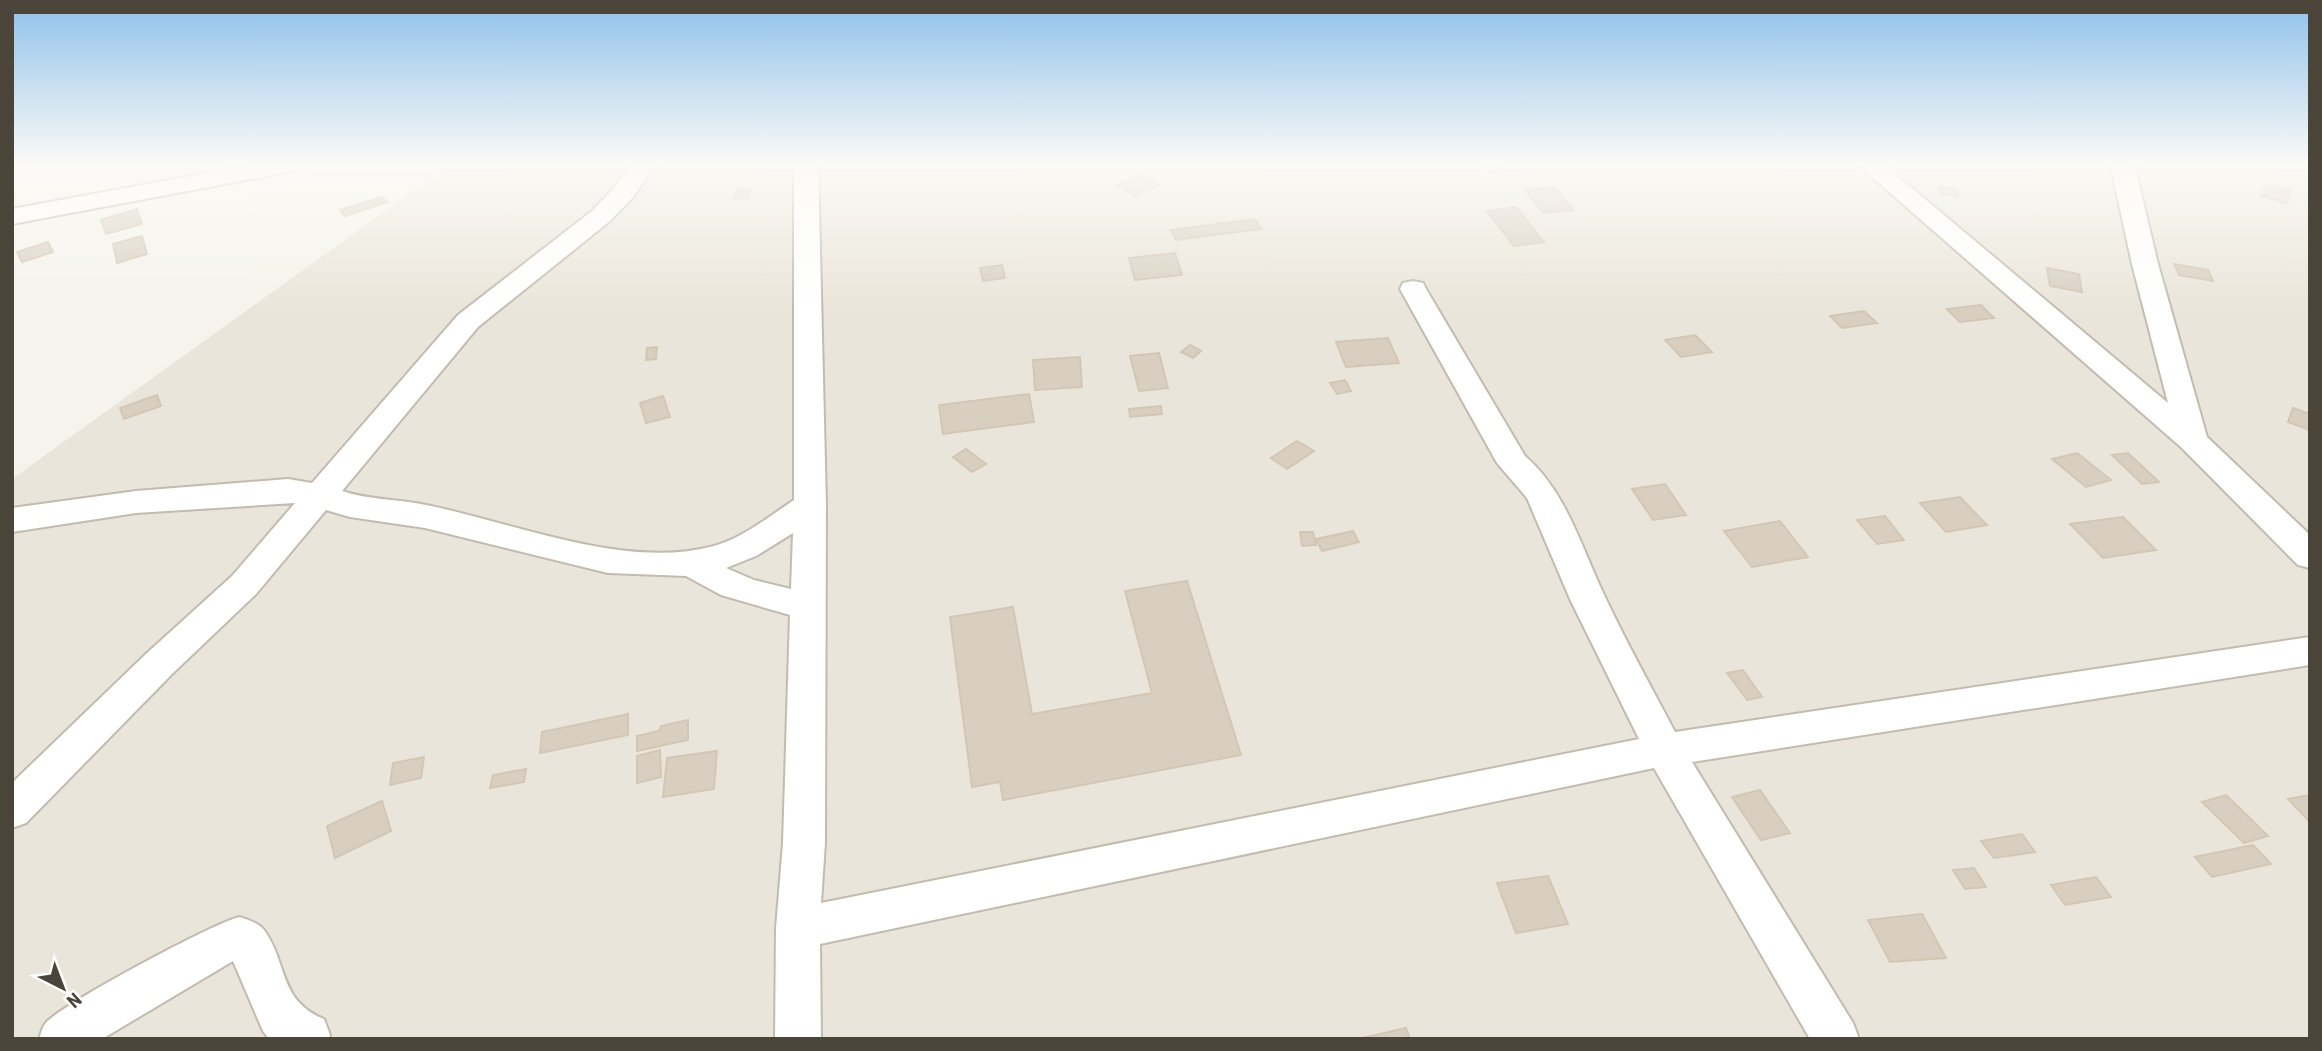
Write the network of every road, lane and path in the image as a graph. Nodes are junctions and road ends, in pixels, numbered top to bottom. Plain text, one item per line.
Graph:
1 (31, 212) edge
2 (605, 212) edge
3 (807, 212) edge
4 (1926, 212) edge
5 (2133, 212) edge
6 (12, 217) edge
7 (1413, 289) dead end
8 (2193, 440) junction
9 (320, 496) junction
10 (810, 505) junction
11 (12, 520) edge
12 (2310, 556) edge
13 (693, 563) junction
14 (808, 606) junction
15 (2310, 651) edge
16 (1664, 750) junction
17 (12, 810) edge
18 (798, 928) junction
19 (307, 1035) dead end
20 (62, 1039) edge
21 (798, 1039) edge
22 (1836, 1039) edge

1 - 6 street
2 - 9 street
3 - 10 street
4 - 8 street
5 - 8 street
7 - 16 street
8 - 12 street
9 - 11 street
9 - 13 street
9 - 17 street
10 - 13 street
10 - 14 street
13 - 14 street
14 - 18 street
15 - 16 street
16 - 18 street
16 - 22 street
18 - 21 street
19 - 20 street

